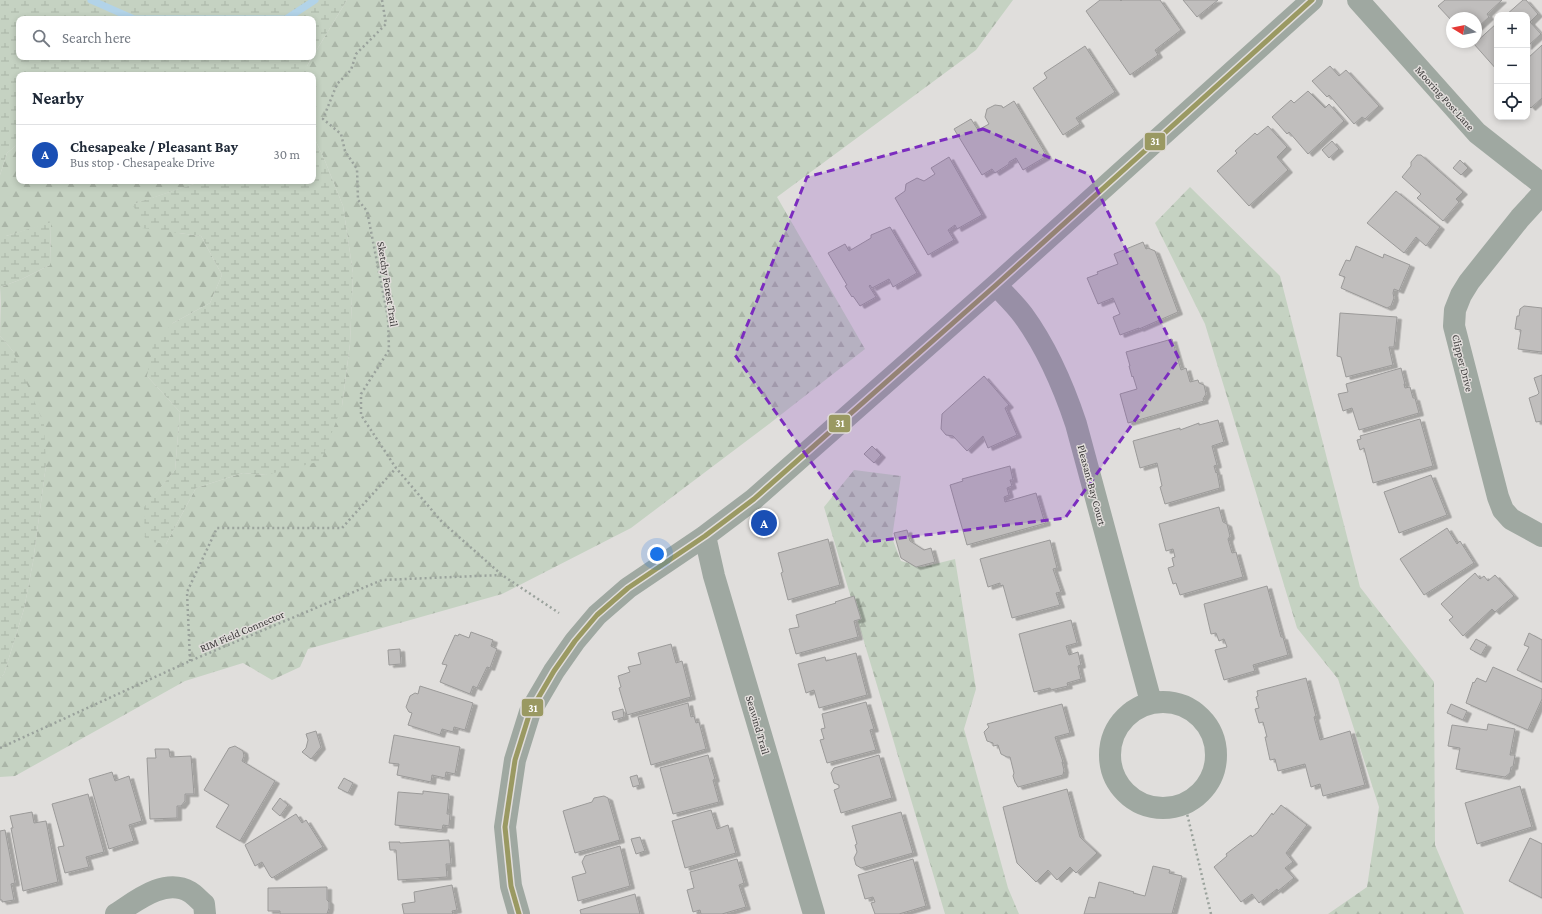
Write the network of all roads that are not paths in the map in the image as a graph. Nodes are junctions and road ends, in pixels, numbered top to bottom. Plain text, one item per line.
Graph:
1 (1312, 0) edge
2 (1358, 0) edge
3 (1542, 184) edge
4 (1542, 194) edge
5 (996, 285) junction
6 (705, 536) junction
7 (1542, 536) edge
8 (1151, 702) junction
9 (116, 914) edge
10 (205, 914) edge
11 (519, 914) edge
12 (814, 914) edge

1 - 5 street
2 - 3 street, Mooring Post Lane
4 - 7 street, Clipper Drive
5 - 6 street
5 - 8 street, Pleasant Bay Court
6 - 11 street
6 - 12 street, Seawind Trail
8 - 8 street
9 - 10 street

